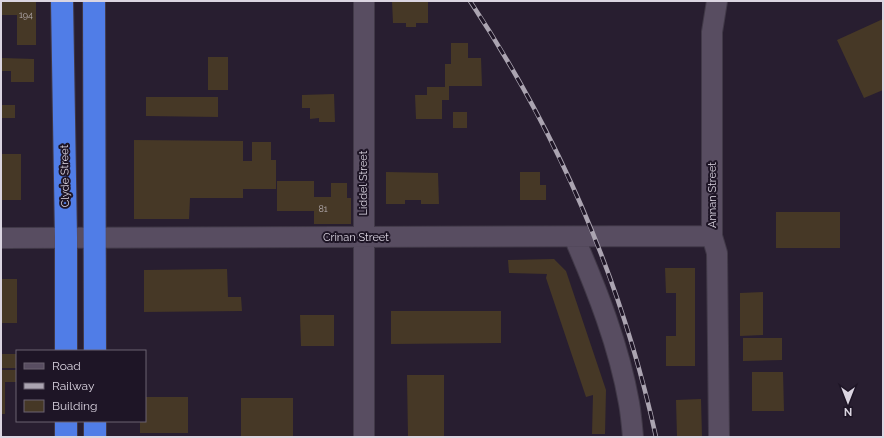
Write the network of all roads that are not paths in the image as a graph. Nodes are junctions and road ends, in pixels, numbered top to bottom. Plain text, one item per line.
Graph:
1 (62, 1) edge
2 (94, 1) edge
3 (364, 1) edge
4 (717, 1) edge
5 (712, 236) junction
6 (364, 237) junction
7 (574, 237) junction
8 (1, 238) edge
9 (66, 238) junction
10 (94, 238) junction
11 (66, 350) edge
12 (95, 350) edge
13 (66, 422) edge
14 (95, 422) edge
15 (66, 437) edge
16 (95, 437) edge
17 (364, 437) edge
18 (633, 437) edge
19 (719, 437) edge

1 - 9 highway, Clyde Street
2 - 10 highway
3 - 6 street, Liddel Street
4 - 5 street, Annan Street
5 - 7 street, Crinan Street
5 - 19 street, Annan Street
6 - 7 street, Crinan Street
6 - 10 street, Crinan Street
6 - 17 street, Liddel Street
7 - 18 street
8 - 9 street, Crinan Street
9 - 10 street, Crinan Street
9 - 11 highway, Clyde Street
10 - 12 highway
13 - 15 highway
14 - 16 highway

